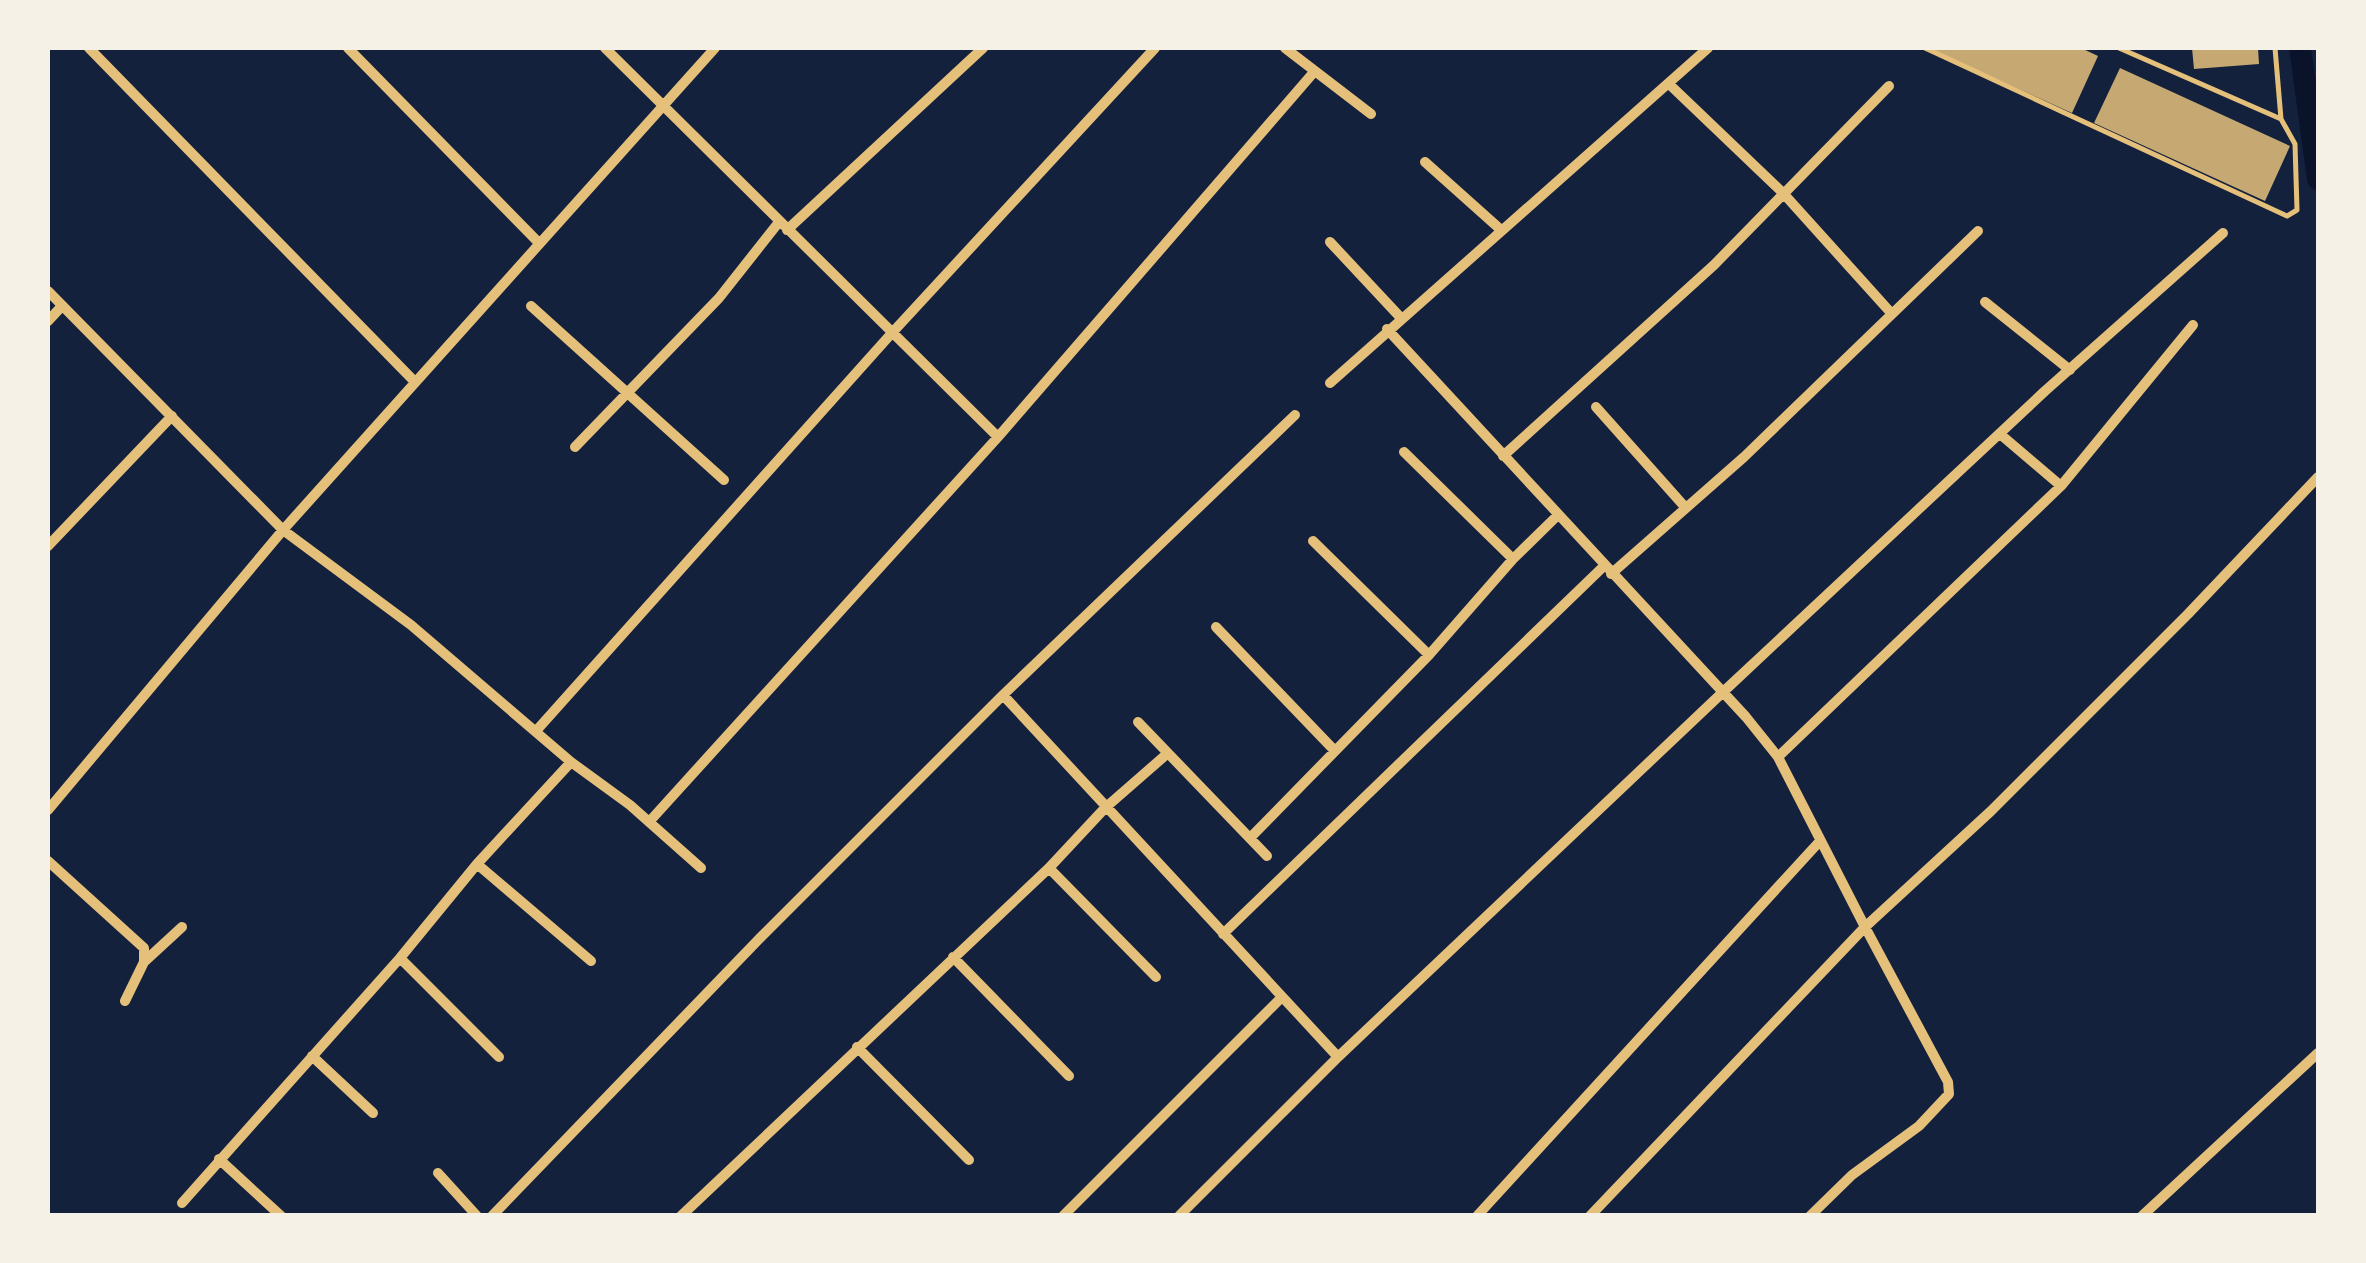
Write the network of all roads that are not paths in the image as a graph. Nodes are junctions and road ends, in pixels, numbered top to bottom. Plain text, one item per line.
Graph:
1 (88, 48) edge
2 (348, 48) edge
3 (606, 48) edge
4 (715, 48) edge
5 (983, 48) edge
6 (1156, 48) edge
7 (1284, 48) edge
8 (1708, 48) edge
9 (1925, 48) edge
10 (2119, 48) edge
11 (2275, 48) edge
12 (1314, 72) junction
13 (1669, 84) junction
14 (1889, 86) dead end
15 (662, 105) junction
16 (1371, 114) dead end
17 (2281, 120) junction
18 (1426, 162) dead end
19 (1783, 192) junction
20 (783, 226) junction
21 (1500, 229) junction
22 (1978, 231) dead end
23 (2223, 233) dead end
24 (1330, 242) dead end
25 (539, 243) junction
26 (48, 291) edge
27 (1985, 302) dead end
28 (62, 306) junction
29 (531, 306) dead end
30 (1892, 314) junction
31 (1401, 318) junction
32 (48, 320) edge
33 (2193, 326) dead end
34 (1388, 329) junction
35 (890, 334) junction
36 (2070, 370) junction
37 (415, 382) junction
38 (1330, 382) dead end
39 (629, 392) junction
40 (1596, 406) dead end
41 (1296, 415) dead end
42 (172, 416) junction
43 (2000, 434) junction
44 (998, 437) junction
45 (575, 447) dead end
46 (1404, 452) dead end
47 (1503, 456) junction
48 (2318, 477) edge
49 (724, 480) dead end
50 (2061, 486) junction
51 (1685, 507) junction
52 (1558, 515) junction
53 (283, 530) junction
54 (1312, 541) dead end
55 (48, 546) edge
56 (1513, 559) junction
57 (1607, 570) junction
58 (1216, 628) dead end
59 (1429, 655) junction
60 (1722, 693) junction
61 (1004, 695) junction
62 (1138, 722) dead end
63 (536, 731) junction
64 (1335, 751) junction
65 (1168, 753) junction
66 (1778, 757) junction
67 (571, 762) junction
68 (1105, 808) junction
69 (48, 810) edge
70 (648, 822) junction
71 (1251, 837) junction
72 (1820, 841) junction
73 (1267, 856) dead end
74 (48, 861) edge
75 (477, 864) junction
76 (701, 868) dead end
77 (1049, 868) junction
78 (182, 927) dead end
79 (1865, 927) junction
80 (1223, 934) junction
81 (953, 957) junction
82 (400, 958) junction
83 (144, 962) junction
84 (591, 962) dead end
85 (1156, 977) dead end
86 (1282, 997) junction
87 (125, 1001) dead end
88 (856, 1046) junction
89 (2318, 1053) edge
90 (312, 1056) junction
91 (499, 1057) dead end
92 (1338, 1057) junction
93 (1069, 1076) dead end
94 (374, 1113) dead end
95 (219, 1159) junction
96 (968, 1160) dead end
97 (438, 1173) dead end
98 (182, 1203) dead end
99 (282, 1216) edge
100 (477, 1216) edge
101 (492, 1216) edge
102 (681, 1216) edge
103 (1063, 1216) edge
104 (1178, 1216) edge
105 (1477, 1216) edge
106 (1590, 1216) edge
107 (1810, 1216) edge
108 (2142, 1216) edge

1 - 37 street
2 - 25 street
3 - 15 street
4 - 15 street
5 - 20 street
6 - 35 street
7 - 12 street
8 - 13 street
9 - 17 lane
10 - 17 lane
11 - 17 lane
12 - 16 street
12 - 44 street
13 - 19 street
13 - 21 street
14 - 19 street
15 - 20 street
15 - 25 street
18 - 21 street
19 - 30 street
19 - 47 street
20 - 35 street
20 - 39 street
21 - 31 street
22 - 30 street
23 - 36 street
24 - 31 street
25 - 37 street
26 - 28 street
27 - 36 street
28 - 32 street
28 - 42 street
29 - 39 street
30 - 51 street
31 - 34 street
33 - 50 street
34 - 38 street
34 - 47 street
35 - 44 street
35 - 63 street
36 - 43 street
37 - 53 street
39 - 45 street
39 - 49 street
40 - 51 street
41 - 61 street
42 - 53 street
42 - 55 street
43 - 50 street
43 - 60 street
44 - 70 street
46 - 56 street
47 - 52 street
48 - 79 street
50 - 66 street
51 - 57 street
52 - 56 street
52 - 57 street
53 - 63 street
53 - 69 street
54 - 59 street
56 - 59 street
57 - 60 street
57 - 80 street
58 - 64 street
59 - 64 street
60 - 66 street
60 - 92 street
61 - 68 street
61 - 101 street
62 - 65 street
63 - 67 street
64 - 71 street
65 - 68 street
65 - 71 street
66 - 72 street
67 - 70 street
67 - 75 street
68 - 77 street
68 - 80 street
70 - 76 street
71 - 73 street
72 - 79 street
72 - 105 street
74 - 83 street
75 - 82 street
75 - 84 street
77 - 81 street
77 - 85 street
78 - 83 street
79 - 106 street
79 - 107 street
80 - 86 street
81 - 88 street
81 - 93 street
82 - 90 street
82 - 91 street
83 - 87 street
86 - 92 street
86 - 103 street
88 - 96 street
88 - 102 street
89 - 108 street
90 - 94 street
90 - 95 street
92 - 104 street
95 - 98 street
95 - 99 street
97 - 100 street

